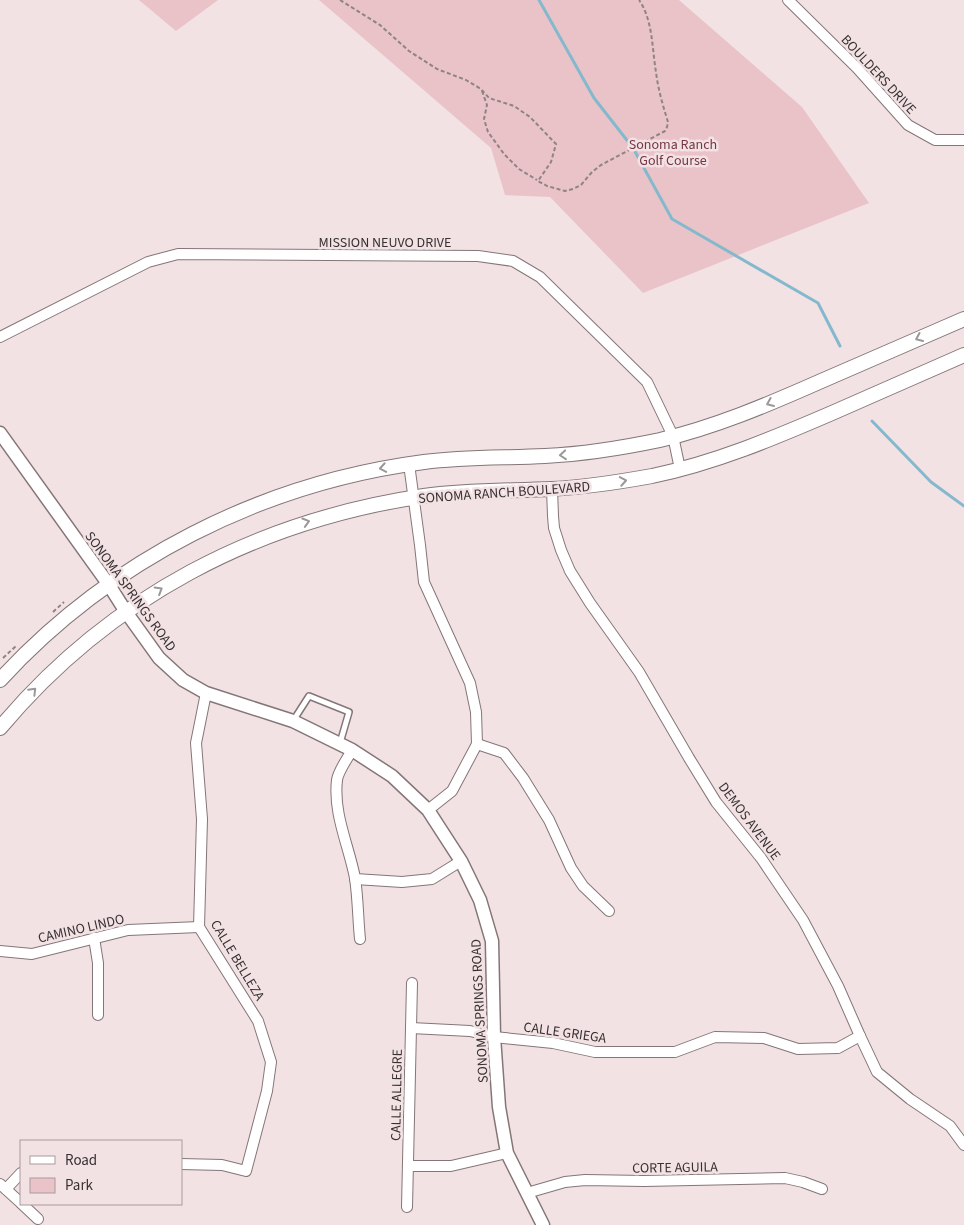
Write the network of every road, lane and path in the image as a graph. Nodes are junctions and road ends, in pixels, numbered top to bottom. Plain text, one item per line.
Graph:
1 (340, 0) edge
2 (639, 0) edge
3 (788, 0) edge
4 (481, 89) junction
5 (964, 140) edge
6 (538, 181) junction
7 (964, 319) edge
8 (0, 337) edge
9 (964, 355) edge
10 (0, 433) edge
11 (673, 436) junction
12 (409, 464) junction
13 (680, 469) junction
14 (552, 489) junction
15 (414, 498) junction
16 (109, 585) junction
17 (126, 612) junction
18 (0, 680) edge
19 (206, 693) junction
20 (293, 721) junction
21 (0, 728) edge
22 (340, 744) junction
23 (477, 744) junction
24 (352, 750) junction
25 (428, 810) junction
26 (461, 861) junction
27 (355, 879) junction
28 (610, 911) dead end
29 (199, 927) junction
30 (94, 938) junction
31 (360, 939) dead end
32 (0, 951) edge
33 (412, 983) dead end
34 (98, 1015) dead end
35 (411, 1028) junction
36 (860, 1036) junction
37 (494, 1037) junction
38 (964, 1145) edge
39 (507, 1153) junction
40 (182, 1164) edge
41 (408, 1166) junction
42 (20, 1174) edge
43 (3, 1186) edge
44 (822, 1189) dead end
45 (527, 1193) junction
46 (20, 1203) edge
47 (22, 1205) edge
48 (407, 1207) dead end
49 (38, 1219) dead end
50 (543, 1225) edge

1 - 4 path
2 - 6 path
3 - 5 street, BOULDERS DRIVE
4 - 6 path
4 - 6 path
7 -> 11 main road
8 - 11 street, MISSION NEUVO DRIVE
9 - 13 main road, SONOMA RANCH BOULEVARD
10 - 16 street, SONOMA SPRINGS ROAD
11 -> 12 main road
11 - 13 street, MISSION NEUVO DRIVE
12 - 15 street
12 -> 16 main road
14 -> 13 main road, SONOMA RANCH BOULEVARD
14 - 15 main road, SONOMA RANCH BOULEVARD
14 - 36 street, DEMOS AVENUE
17 -> 15 main road, SONOMA RANCH BOULEVARD
15 - 23 street
16 - 17 street, SONOMA SPRINGS ROAD
16 - 18 main road
17 - 19 street, SONOMA SPRINGS ROAD
21 -> 17 main road, SONOMA RANCH BOULEVARD
19 - 20 street, SONOMA SPRINGS ROAD
19 - 29 street, CALLE BELLEZA
20 - 22 street, SONOMA SPRINGS ROAD
20 - 22 lane
22 - 24 street, SONOMA SPRINGS ROAD
23 - 25 street
23 - 28 street
24 - 25 street, SONOMA SPRINGS ROAD
24 - 27 street
25 - 26 street, SONOMA SPRINGS ROAD
26 - 27 street
26 - 37 street, SONOMA SPRINGS ROAD
27 - 31 street
29 - 30 street, CAMINO LINDO
29 - 40 street, CALLE BELLEZA
30 - 32 street, CAMINO LINDO
30 - 34 street
33 - 35 street, CALLE ALLEGRE
35 - 37 street, CALLE GRIEGA
35 - 41 street, CALLE ALLEGRE
36 - 37 street, CALLE GRIEGA
36 - 38 street, DEMOS AVENUE
37 - 39 street, SONOMA SPRINGS ROAD
39 - 41 street
39 - 45 street, SONOMA SPRINGS ROAD
41 - 48 street, CALLE ALLEGRE
42 - 43 street
43 - 46 street
44 - 45 street, CORTE AGUILA
45 - 50 street, SONOMA SPRINGS ROAD
47 - 49 street

